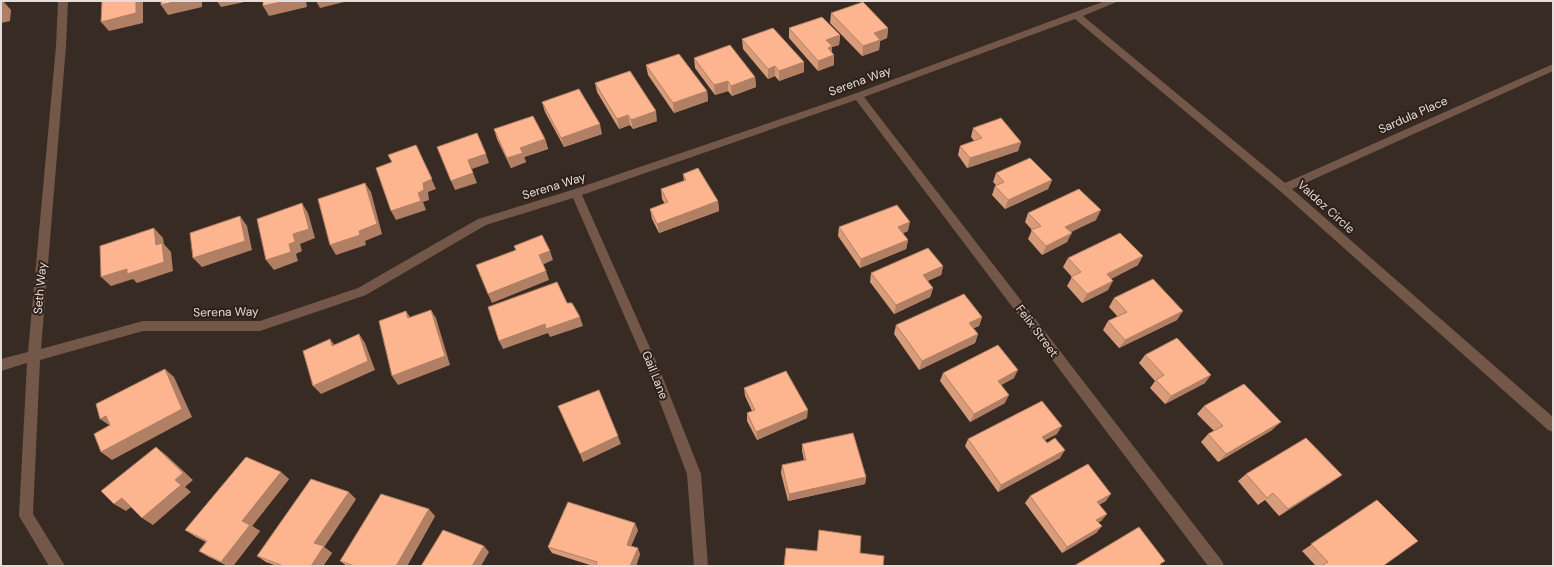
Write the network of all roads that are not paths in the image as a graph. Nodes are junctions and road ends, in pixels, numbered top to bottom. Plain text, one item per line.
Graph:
1 (63, 1) edge
2 (1114, 1) edge
3 (1076, 15) junction
4 (1553, 67) edge
5 (858, 96) junction
6 (1284, 188) junction
7 (576, 193) junction
8 (34, 356) junction
9 (1, 365) edge
10 (1553, 426) edge
11 (58, 566) edge
12 (701, 566) edge
13 (1217, 566) edge

1 - 8 street, Seth Way
2 - 3 street, Serena Way
3 - 5 street, Serena Way
3 - 6 street, Valdez Circle
4 - 6 street, Sardula Place
5 - 7 street, Serena Way
5 - 13 street, Felix Street
6 - 10 street, Valdez Circle
7 - 8 street, Serena Way
7 - 12 street, Gail Lane
8 - 9 street, Serena Way
8 - 11 street, Seth Way

